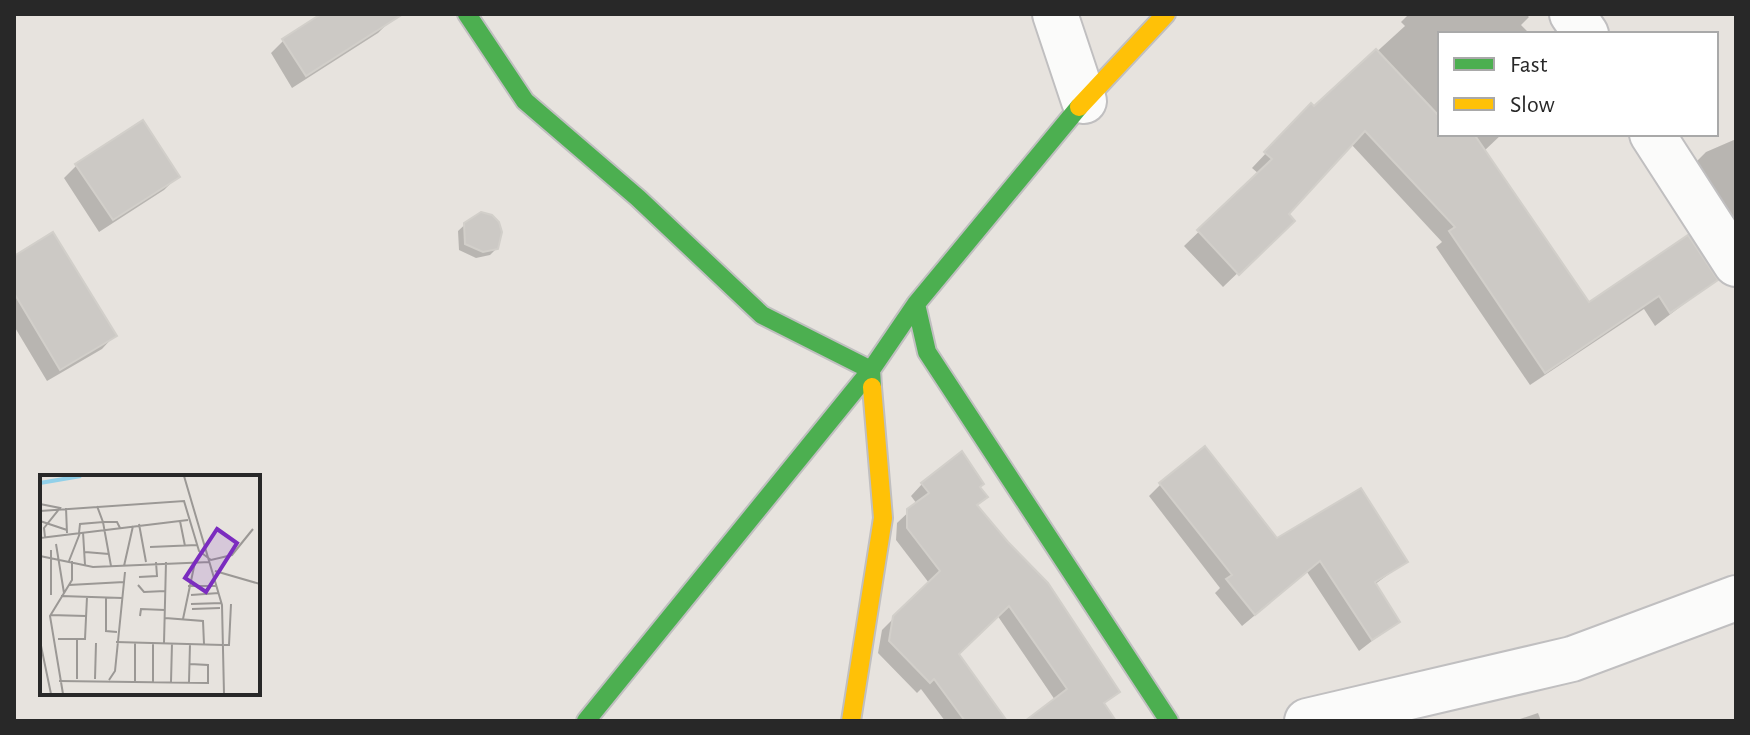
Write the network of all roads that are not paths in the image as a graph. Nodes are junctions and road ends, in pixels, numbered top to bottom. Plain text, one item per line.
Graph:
1 (467, 14) edge
2 (1055, 14) edge
3 (1166, 14) edge
4 (1572, 14) edge
5 (1585, 32) edge
6 (1084, 101) junction
7 (1653, 136) edge
8 (1736, 264) edge
9 (916, 304) junction
10 (871, 370) junction
11 (1736, 600) edge
12 (586, 721) edge
13 (851, 721) edge
14 (1169, 721) edge
15 (1307, 721) edge

1 - 10 street
2 - 6 street
3 - 6 street
4 - 5 street
6 - 9 street
7 - 8 street
9 - 10 street
9 - 14 street
10 - 12 street
10 - 13 street
11 - 15 street

